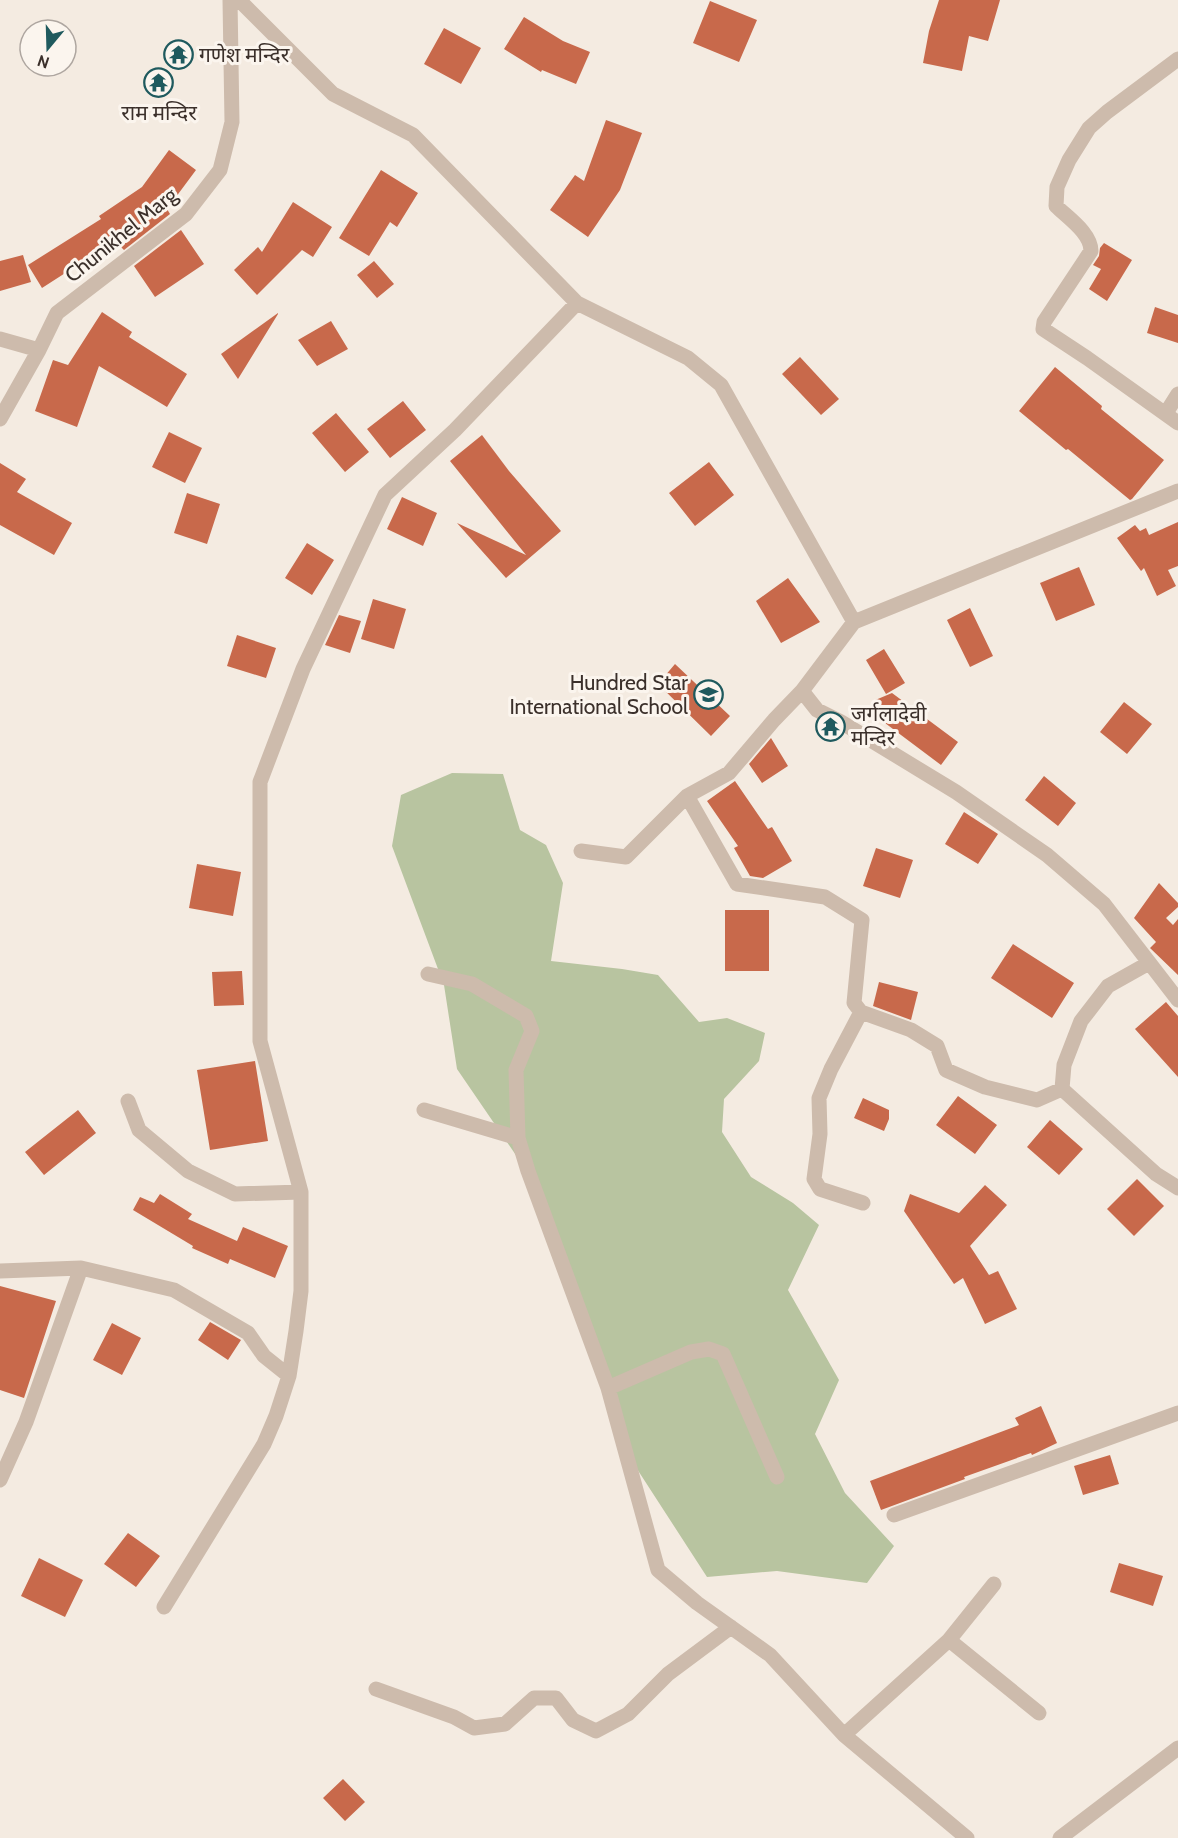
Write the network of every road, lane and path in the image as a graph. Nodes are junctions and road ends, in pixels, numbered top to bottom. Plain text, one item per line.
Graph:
1 (230, 0) edge
2 (239, 0) edge
3 (1178, 59) edge
4 (577, 303) junction
5 (0, 339) edge
6 (39, 350) junction
7 (1178, 394) edge
8 (1172, 418) edge
9 (0, 419) edge
10 (1178, 491) edge
11 (854, 622) junction
12 (802, 691) junction
13 (687, 796) junction
14 (581, 851) dead end
15 (1149, 963) junction
16 (428, 974) dead end
17 (1178, 1000) edge
18 (861, 1012) junction
19 (1062, 1089) junction
20 (128, 1101) dead end
21 (424, 1110) dead end
22 (518, 1138) junction
23 (1178, 1188) edge
24 (301, 1192) junction
25 (863, 1203) dead end
26 (81, 1268) junction
27 (0, 1271) edge
28 (289, 1377) junction
29 (608, 1388) junction
30 (1178, 1413) edge
31 (777, 1477) dead end
32 (0, 1480) edge
33 (894, 1515) dead end
34 (994, 1584) dead end
35 (164, 1607) dead end
36 (731, 1627) junction
37 (949, 1640) junction
38 (376, 1689) dead end
39 (1039, 1713) dead end
40 (844, 1735) junction
41 (1178, 1748) edge
42 (967, 1838) edge
43 (1060, 1838) edge

1 - 6 street, Chunikhel Marg
2 - 4 street
3 - 8 street
4 - 11 street
4 - 24 street
5 - 6 street
6 - 9 street, Chunikhel Marg
7 - 8 street
10 - 11 street
11 - 12 street
12 - 13 street
12 - 15 street
13 - 14 street
13 - 18 street
15 - 17 street
15 - 19 street
16 - 22 street
18 - 19 street
18 - 25 street
19 - 23 street
20 - 24 street
21 - 22 street
22 - 29 street
24 - 28 street
26 - 27 street
26 - 28 street
26 - 32 street
28 - 35 street
29 - 31 street
29 - 36 street
30 - 33 street
34 - 37 street
36 - 38 street
36 - 40 street
37 - 39 street
37 - 40 street
40 - 42 street
41 - 43 street

